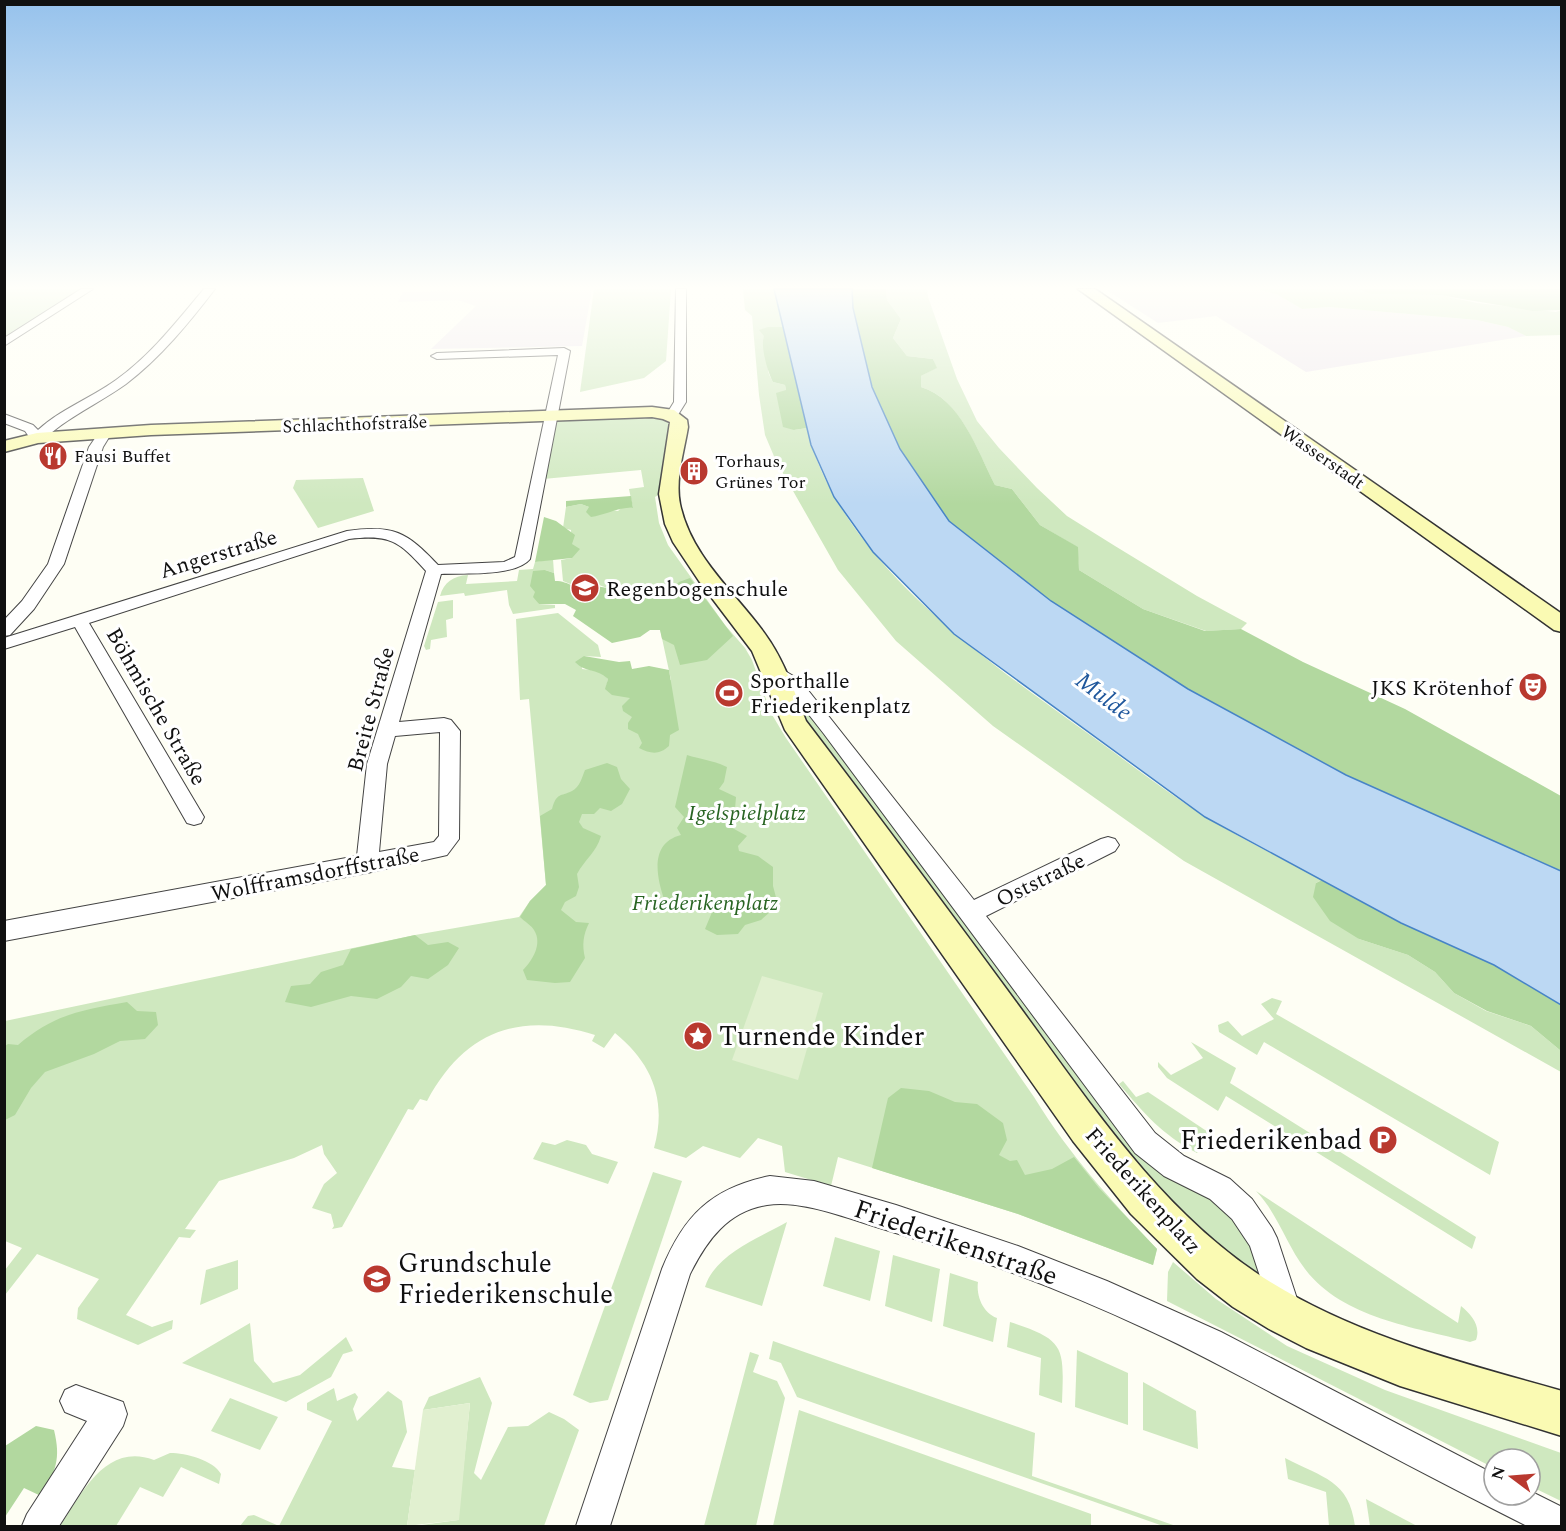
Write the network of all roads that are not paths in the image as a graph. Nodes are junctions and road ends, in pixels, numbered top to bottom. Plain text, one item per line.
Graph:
1 (146, 360) edge
2 (562, 360) edge
3 (680, 360) edge
4 (1186, 360) edge
5 (550, 416) junction
6 (672, 416) junction
7 (4, 418) edge
8 (105, 434) junction
9 (38, 438) junction
10 (4, 447) edge
11 (434, 570) junction
12 (79, 620) junction
13 (1562, 625) edge
14 (4, 631) edge
15 (4, 644) edge
16 (775, 671) junction
17 (387, 730) junction
18 (194, 817) dead end
19 (1108, 845) dead end
20 (367, 864) junction
21 (972, 912) junction
22 (4, 932) edge
23 (1287, 1315) junction
24 (76, 1401) dead end
25 (1562, 1414) edge
26 (1482, 1486) edge
27 (1525, 1507) edge
28 (1562, 1526) edge
29 (39, 1527) edge
30 (593, 1527) edge

1 - 9 street
2 - 5 street
3 - 6 street, Friederikenplatz
4 - 13 main road, Wasserstadt
5 - 6 main road, Schlachthofstraße
5 - 8 main road, Schlachthofstraße
5 - 11 street
6 - 16 main road, Friederikenplatz
7 - 9 street
8 - 9 main road, Schlachthofstraße
8 - 14 street
9 - 10 main road, Schlachthofstraße
11 - 12 street, Angerstraße
11 - 17 street, Breite Straße
12 - 15 street, Angerstraße
12 - 18 street, Böhmische Straße
16 - 21 street
16 - 23 main road, Friederikenplatz
17 - 20 street, Breite Straße
17 - 20 street, Wolfframsdorffstraße
19 - 21 street, Oststraße
20 - 22 street, Wolfframsdorffstraße
21 - 23 street
23 - 25 main road, Friederikenplatz
24 - 29 street
26 - 30 street, Friederikenstraße
27 - 28 street

